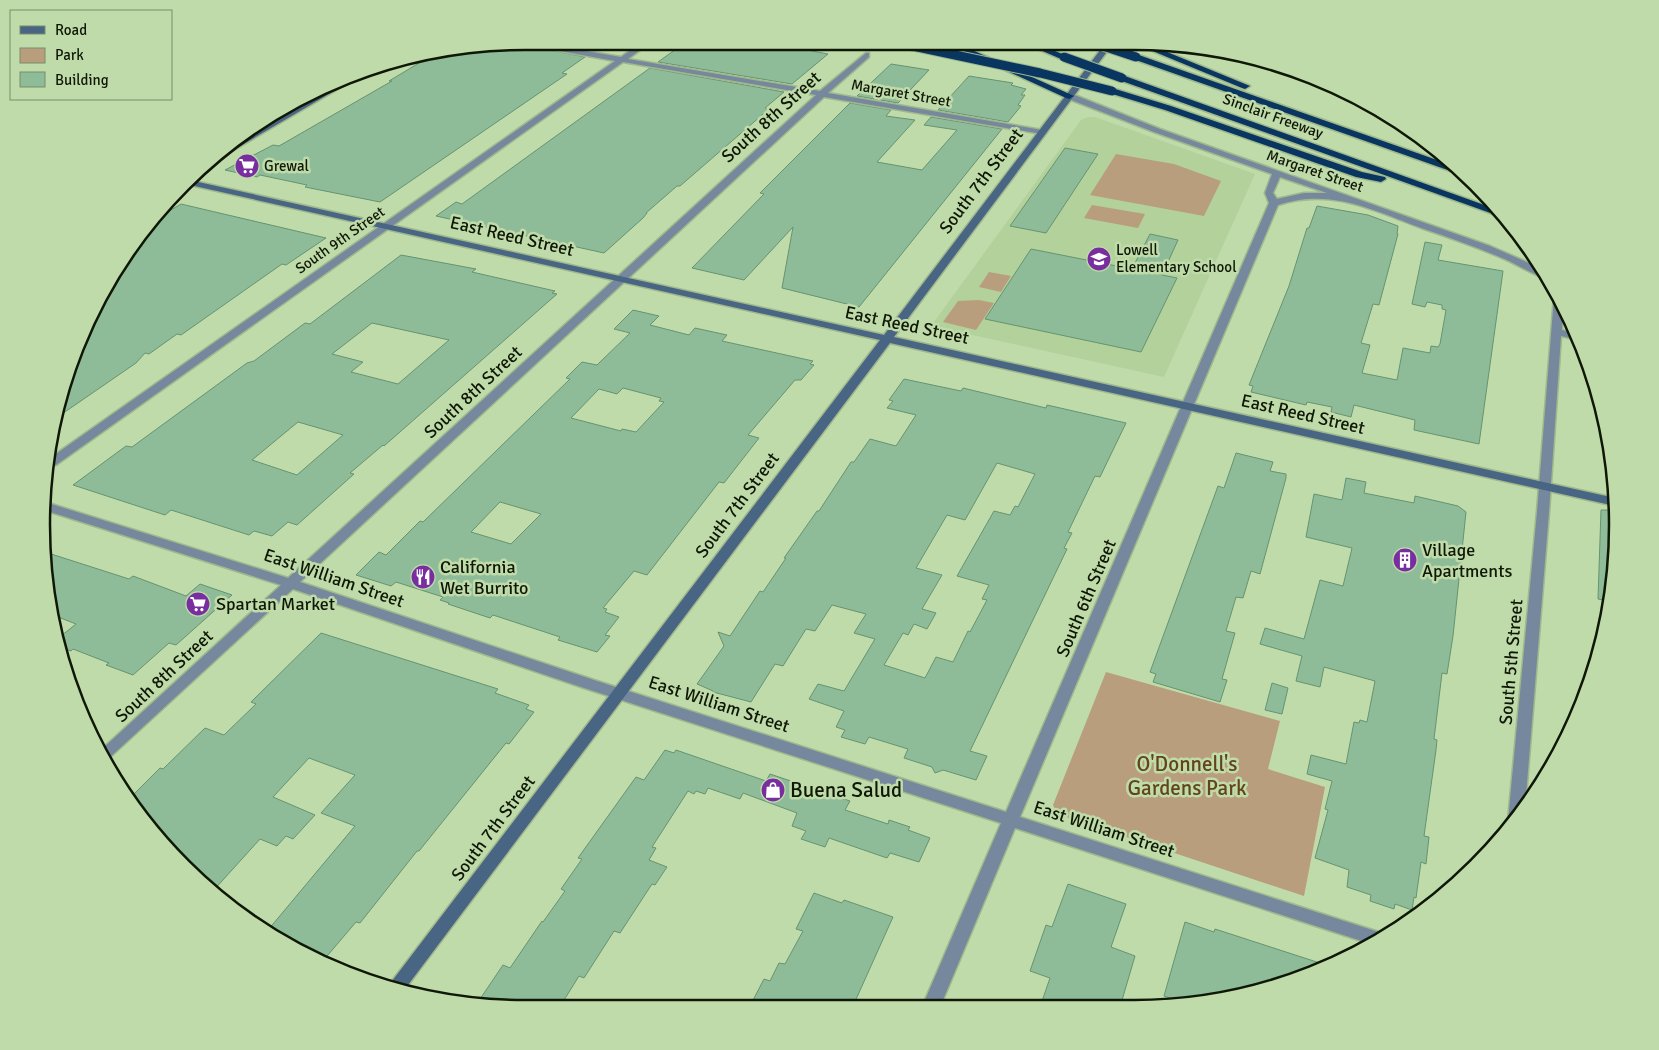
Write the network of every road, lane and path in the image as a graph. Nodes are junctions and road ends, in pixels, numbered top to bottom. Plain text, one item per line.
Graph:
1 (565, 50) edge
2 (636, 50) edge
3 (934, 50) edge
4 (966, 50) edge
5 (1047, 50) edge
6 (1104, 50) edge
7 (1115, 50) edge
8 (1155, 51) edge
9 (866, 56) dead end
10 (622, 60) junction
11 (823, 94) junction
12 (1069, 96) junction
13 (316, 99) edge
14 (1283, 109) junction
15 (258, 132) edge
16 (1042, 132) junction
17 (1444, 165) edge
18 (1277, 172) junction
19 (195, 184) edge
20 (1420, 185) junction
21 (1353, 199) junction
22 (1274, 203) junction
23 (1489, 210) edge
24 (386, 226) junction
25 (1534, 270) edge
26 (621, 278) junction
27 (1558, 311) edge
28 (1556, 332) junction
29 (1569, 335) edge
30 (887, 339) junction
31 (1187, 406) junction
32 (54, 460) edge
33 (1544, 486) junction
34 (1608, 500) edge
35 (51, 508) edge
36 (290, 584) junction
37 (620, 694) junction
38 (108, 752) edge
39 (1517, 805) edge
40 (1011, 820) junction
41 (1371, 936) edge
42 (400, 983) edge
43 (934, 1000) edge

1 - 10 street, Margaret Street
2 - 10 street, South 9th Street
3 - 20 highway, bridge
4 - 12 highway
5 - 20 highway, Sinclair Freeway, bridge
6 - 12 street, South 7th Street
7 - 14 highway, Sinclair Freeway, bridge
8 - 14 highway
9 - 11 street, South 8th Street
10 - 11 street, Margaret Street
10 - 24 street, South 9th Street
11 - 16 street, Margaret Street
11 - 26 street, South 8th Street
12 - 16 street, South 7th Street
12 - 18 street, Margaret Street
13 - 15 street
14 - 17 highway, Sinclair Freeway
16 - 30 street, South 7th Street
18 - 21 street, Margaret Street
18 - 22 street, South 6th Street
19 - 24 street, East Reed Street
20 - 23 highway, Sinclair Freeway
21 - 22 street
21 - 25 street, Margaret Street
22 - 31 street, South 6th Street
24 - 26 street, East Reed Street
24 - 32 street, South 9th Street
26 - 30 street, East Reed Street
26 - 36 street, South 8th Street
27 - 28 street, South 5th Street
28 - 29 street
28 - 33 street, South 5th Street
30 - 31 street, East Reed Street
30 - 37 street, South 7th Street
31 - 33 street, East Reed Street
31 - 40 street, South 6th Street
33 - 34 street, East Reed Street
33 - 39 street, South 5th Street
35 - 36 street, East William Street
36 - 37 street, East William Street
36 - 38 street, South 8th Street
37 - 40 street, East William Street
37 - 42 street, South 7th Street
40 - 41 street, East William Street
40 - 43 street, South 6th Street

